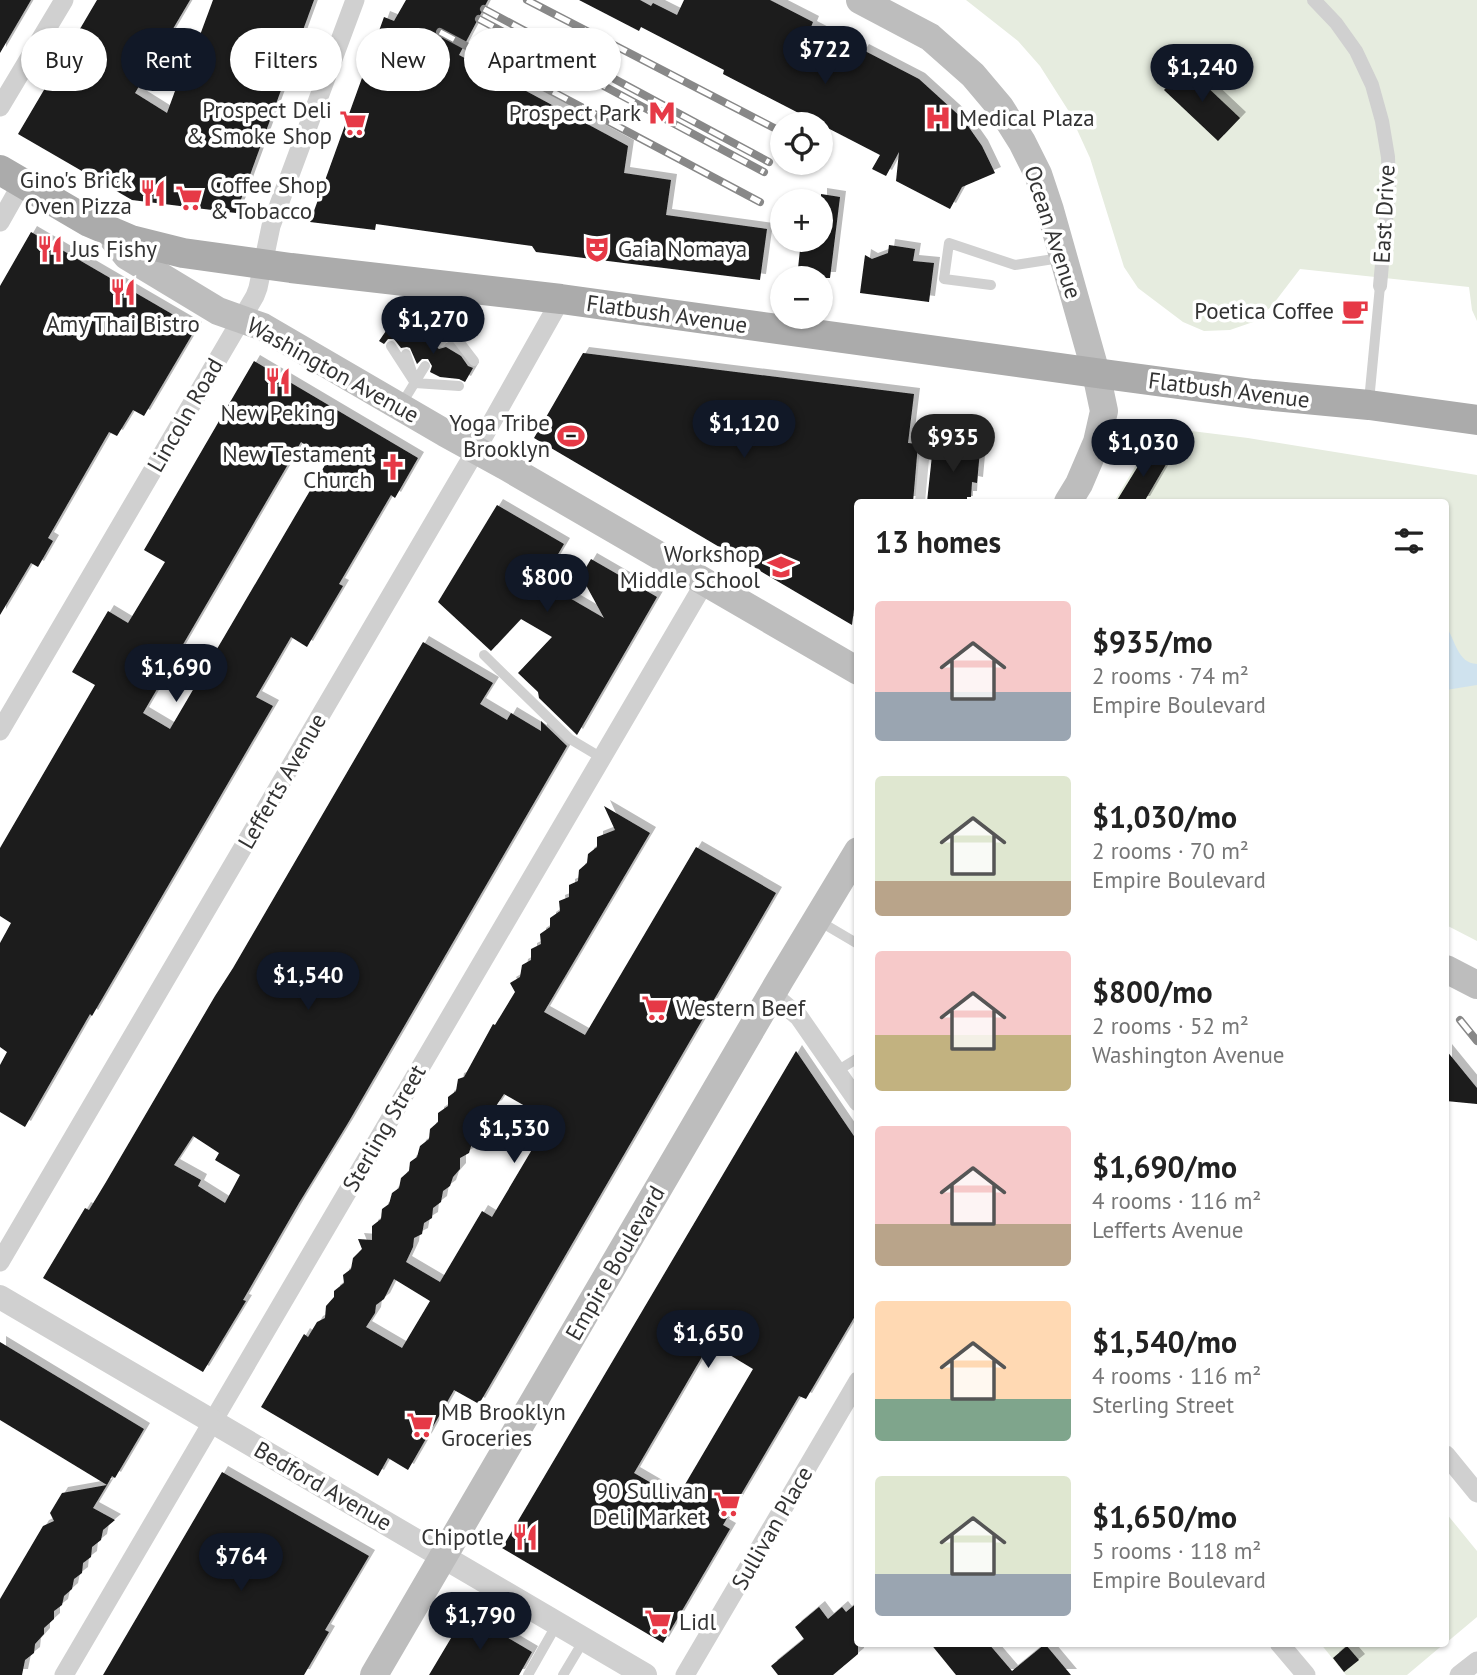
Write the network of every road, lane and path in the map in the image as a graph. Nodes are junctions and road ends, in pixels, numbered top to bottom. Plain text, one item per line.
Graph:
1 (64, 0) edge
2 (355, 0) edge
3 (860, 0) edge
4 (1314, 0) edge
5 (0, 107) edge
6 (11, 176) edge
7 (0, 222) edge
8 (107, 231) junction
9 (1064, 258) junction
10 (263, 263) junction
11 (991, 285) dead end
12 (1380, 286) joint
13 (464, 288) junction
14 (561, 299) junction
15 (242, 320) junction
16 (448, 327) junction
17 (401, 330) dead end
18 (418, 335) dead end
19 (441, 342) dead end
20 (391, 346) dead end
21 (406, 354) dead end
22 (463, 354) dead end
23 (474, 361) dead end
24 (425, 366) dead end
25 (1097, 373) junction
26 (449, 378) dead end
27 (415, 383) junction
28 (459, 386) dead end
29 (1369, 405) junction
30 (400, 407) junction
31 (1477, 420) edge
32 (926, 427) dead end
33 (476, 450) junction
34 (920, 499) edge
35 (1070, 499) edge
36 (705, 582) junction
37 (484, 655) dead end
38 (854, 669) edge
39 (0, 731) edge
40 (602, 758) junction
41 (854, 858) edge
42 (817, 920) junction
43 (854, 942) edge
44 (1449, 971) edge
45 (1475, 984) edge
46 (772, 994) junction
47 (854, 1060) edge
48 (836, 1071) junction
49 (854, 1096) edge
50 (0, 1262) edge
51 (0, 1297) edge
52 (854, 1388) edge
53 (212, 1422) junction
54 (1449, 1459) edge
55 (1477, 1493) edge
56 (443, 1556) junction
57 (558, 1624) junction
58 (584, 1639) junction
59 (1282, 1647) edge
60 (1477, 1661) edge
61 (65, 1675) edge
62 (374, 1675) edge
63 (528, 1675) edge
64 (563, 1675) edge
65 (645, 1675) edge
66 (685, 1675) edge
67 (1306, 1675) edge
68 (1459, 1675) edge

1 - 5 street
2 - 10 street, Lincoln Road
3 - 9 main road, Ocean Avenue
4 - 12 street, East Drive
6 - 7 street
6 - 8 main road, Flatbush Avenue
8 - 10 main road, Flatbush Avenue
8 - 15 main road, Washington Avenue
9 - 11 lane
9 - 25 main road, Ocean Avenue
10 - 13 main road, Flatbush Avenue
10 - 15 street, Lincoln Road
12 - 29 lane, East Drive
13 - 14 main road, Flatbush Avenue
13 - 16 lane
14 - 25 main road, Flatbush Avenue
14 - 33 street, Lefferts Avenue
15 - 30 main road, Washington Avenue
15 - 39 street, Lincoln Road
16 - 17 lane
16 - 18 lane
16 - 19 lane
16 - 22 lane
16 - 23 lane
20 - 27 lane
21 - 27 lane
24 - 27 lane
25 - 29 main road, Flatbush Avenue
25 - 35 main road
26 - 27 lane
27 - 28 lane
27 - 30 lane
29 - 31 main road, Flatbush Avenue
30 - 33 main road, Washington Avenue
32 - 34 lane
33 - 36 main road, Washington Avenue
33 - 50 street, Lefferts Avenue
36 - 38 main road, Washington Avenue
36 - 40 street, Sterling Street
37 - 40 lane
40 - 53 street, Sterling Street
41 - 42 main road, Empire Boulevard
42 - 43 lane
42 - 46 main road, Empire Boulevard
44 - 45 main road
46 - 48 street
46 - 56 main road, Empire Boulevard
47 - 48 lane
48 - 49 street
51 - 53 street, Bedford Avenue
52 - 66 street, Sullivan Place
53 - 56 street, Bedford Avenue
53 - 61 street, Sterling Street
54 - 55 street
56 - 57 street, Bedford Avenue
56 - 62 main road, Empire Boulevard
57 - 58 street, Bedford Avenue
57 - 63 lane
58 - 64 lane
58 - 65 street, Bedford Avenue
59 - 67 street
60 - 68 street

